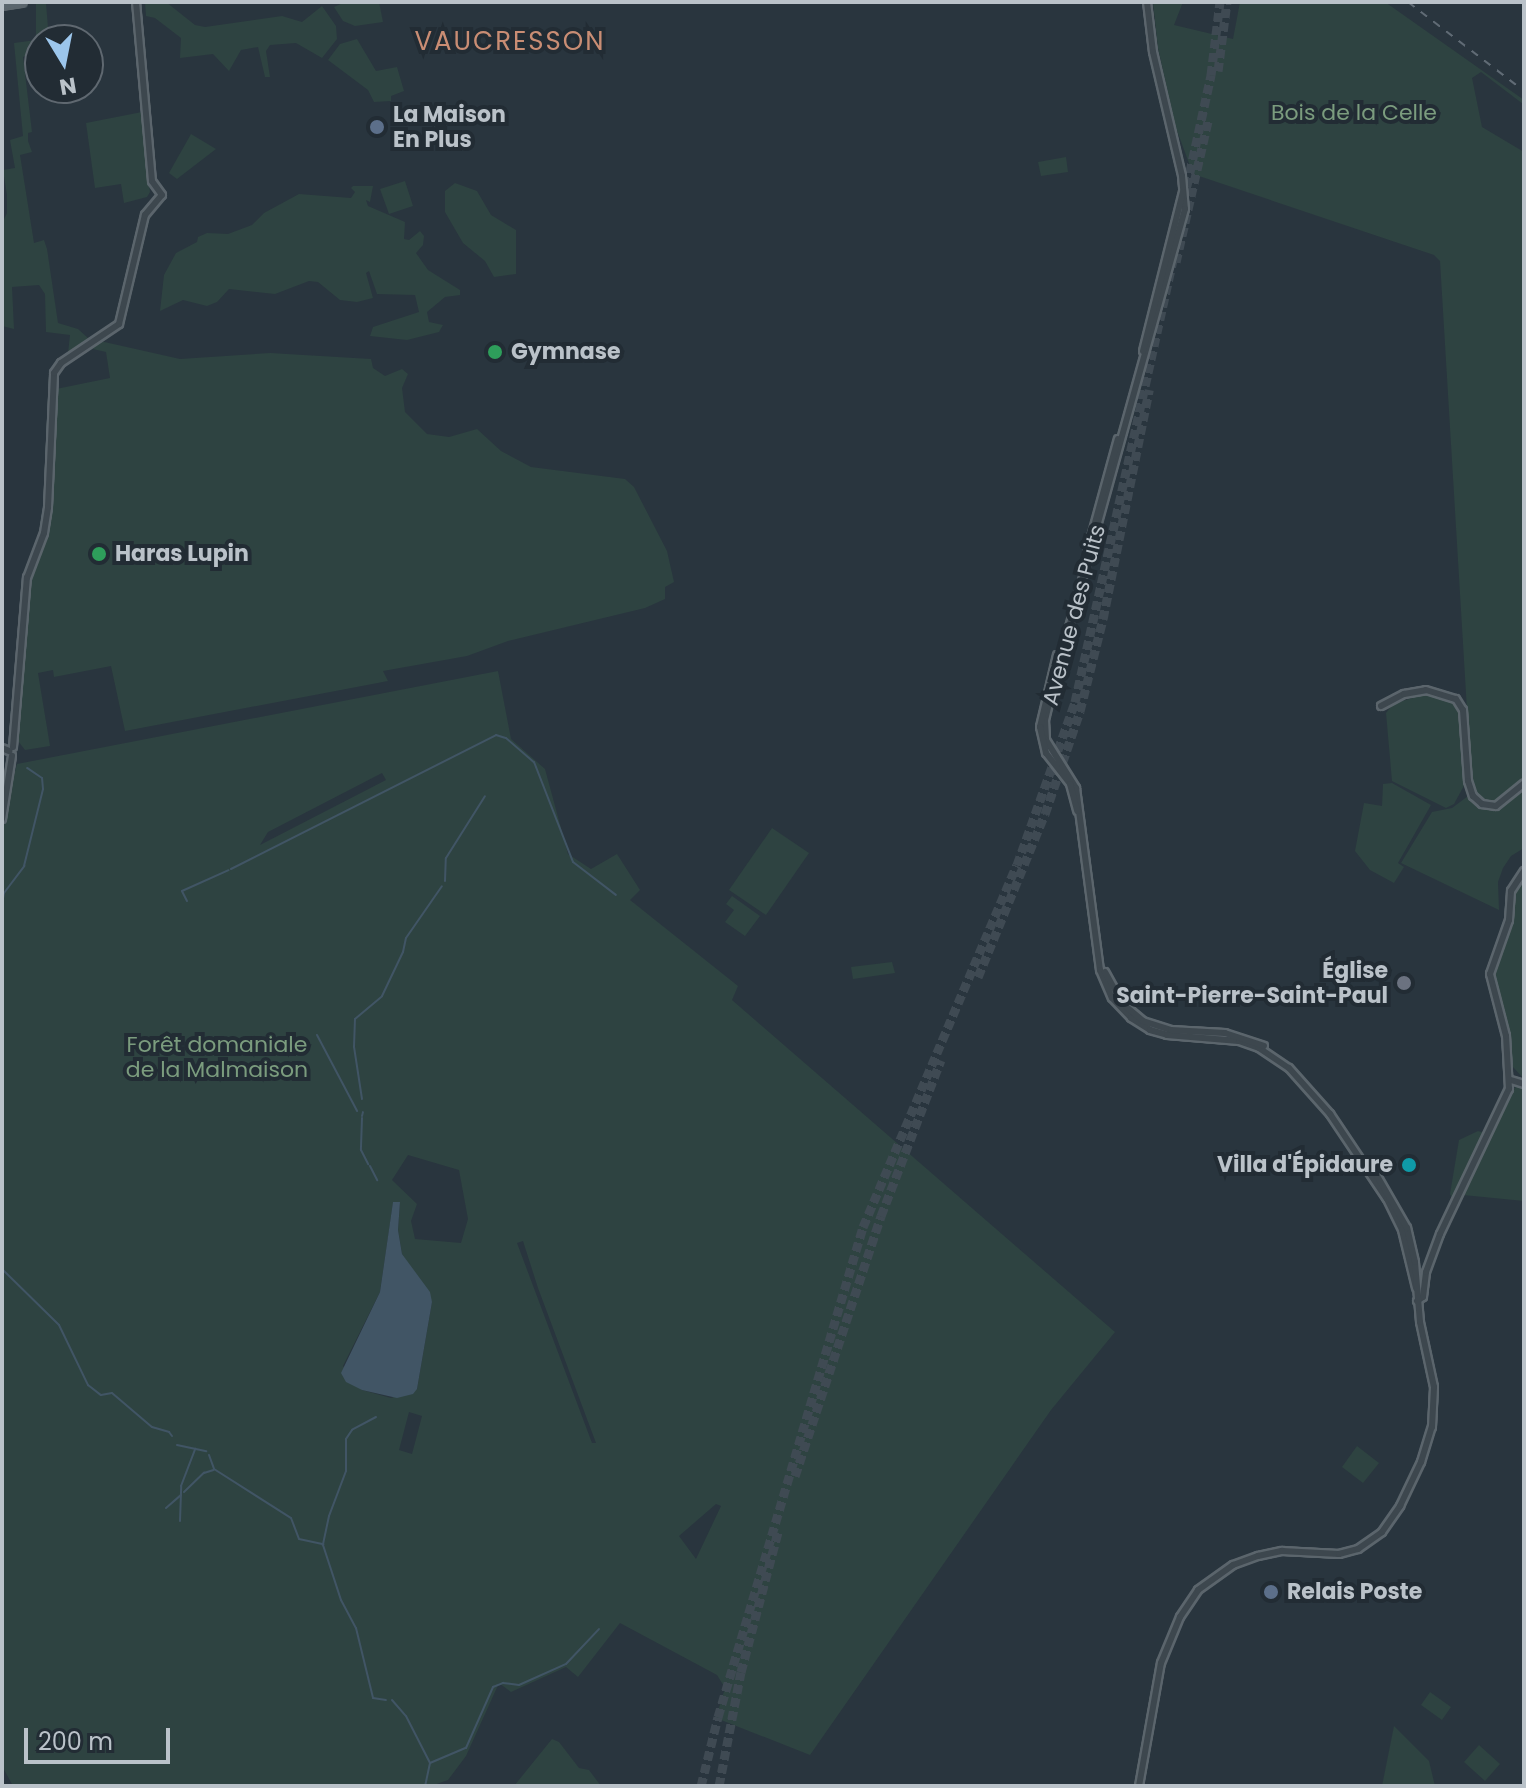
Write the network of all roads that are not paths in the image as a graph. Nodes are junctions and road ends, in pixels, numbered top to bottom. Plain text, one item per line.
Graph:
1 (22, 2) edge
2 (139, 2) edge
3 (1147, 2) edge
4 (2, 5) edge
5 (1381, 706) dead end
6 (9, 750) edge
7 (1524, 783) edge
8 (2, 819) edge
9 (1524, 871) edge
10 (1511, 1080) junction
11 (1524, 1084) edge
12 (1417, 1301) junction
13 (1139, 1786) edge

1 - 4 main road
2 - 6 street
3 - 12 street, Avenue des Puits
5 - 7 street
6 - 8 street
9 - 10 street
10 - 11 street
10 - 12 street
12 - 13 street

